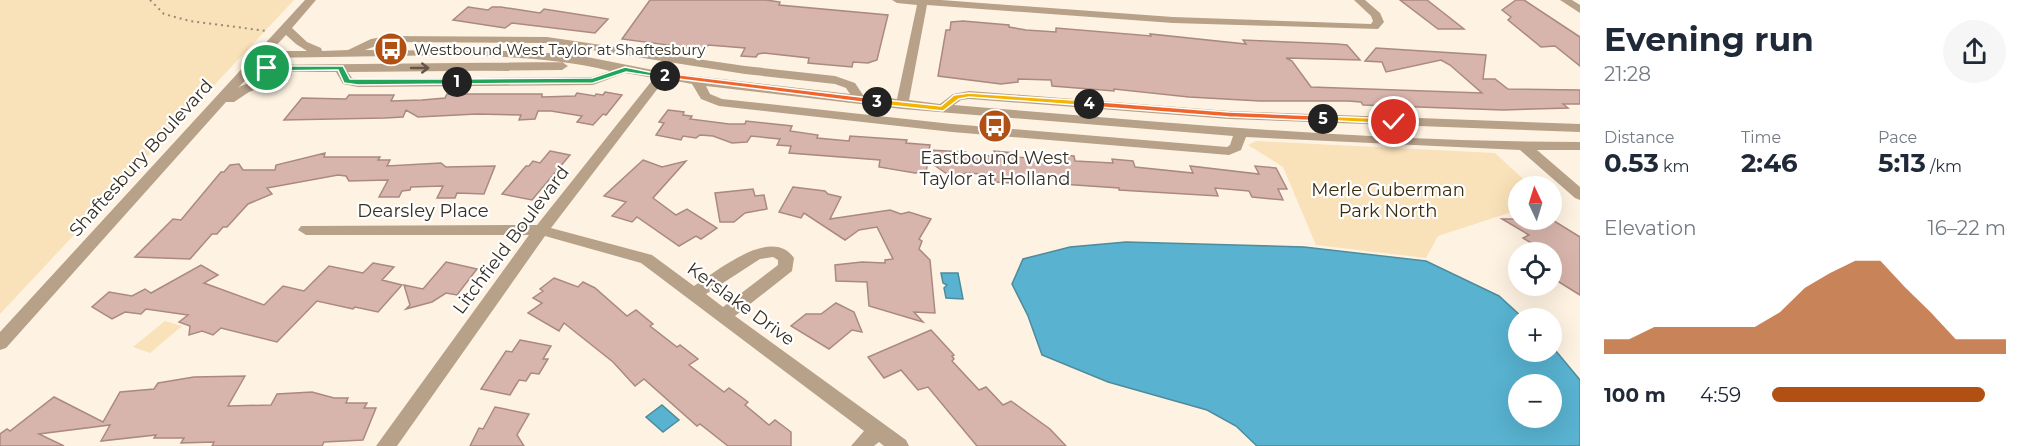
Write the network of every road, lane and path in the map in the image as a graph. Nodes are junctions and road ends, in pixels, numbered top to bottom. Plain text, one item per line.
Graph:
1 (150, 0) edge
2 (311, 0) edge
3 (897, 0) edge
4 (1359, 0) edge
5 (1565, 0) edge
6 (923, 1) edge
7 (1580, 10) edge
8 (286, 28) junction
9 (266, 50) junction
10 (331, 53) junction
11 (351, 53) junction
12 (669, 59) junction
13 (610, 67) junction
14 (319, 68) junction
15 (340, 68) junction
16 (249, 69) junction
17 (625, 69) junction
18 (662, 75) junction
19 (698, 81) junction
20 (858, 100) junction
21 (902, 105) junction
22 (943, 108) junction
23 (207, 115) junction
24 (1580, 128) edge
25 (1241, 134) junction
26 (1524, 146) junction
27 (1580, 146) edge
28 (1580, 195) edge
29 (306, 230) dead end
30 (541, 230) junction
31 (694, 294) junction
32 (725, 315) junction
33 (0, 343) edge
34 (878, 430) junction
35 (386, 446) edge
36 (861, 446) edge
37 (899, 446) edge

1 - 9 path
2 - 8 street, Shaftesbury Boulevard
3 - 6 street
4 - 6 street
5 - 7 street
6 - 21 street
8 - 9 street, Shaftesbury Boulevard
8 - 10 street
9 - 10 street
9 - 16 street, Shaftesbury Boulevard
10 - 11 street
11 - 12 street
11 - 13 street
12 - 18 street, Litchfield Boulevard
12 - 20 street
15 -> 13 street
13 - 17 street
14 - 15 street
14 - 16 street
14 - 23 street
15 - 17 street
16 - 23 street, Shaftesbury Boulevard
17 - 18 street
18 - 19 street
18 - 30 street, Litchfield Boulevard
19 - 20 street
19 - 25 street
20 - 21 street
21 - 22 street
22 - 24 street
22 - 25 street
23 - 33 street, Shaftesbury Boulevard
25 - 26 street
26 - 27 street
26 - 28 street
29 - 30 street, Dearsley Place
30 - 31 street, Kerslake Drive
30 - 35 street, Litchfield Boulevard
31 - 32 street, Kerslake Drive
31 - 32 street
32 - 34 street, Kerslake Drive
34 - 36 street
34 - 37 street, Kerslake Drive

